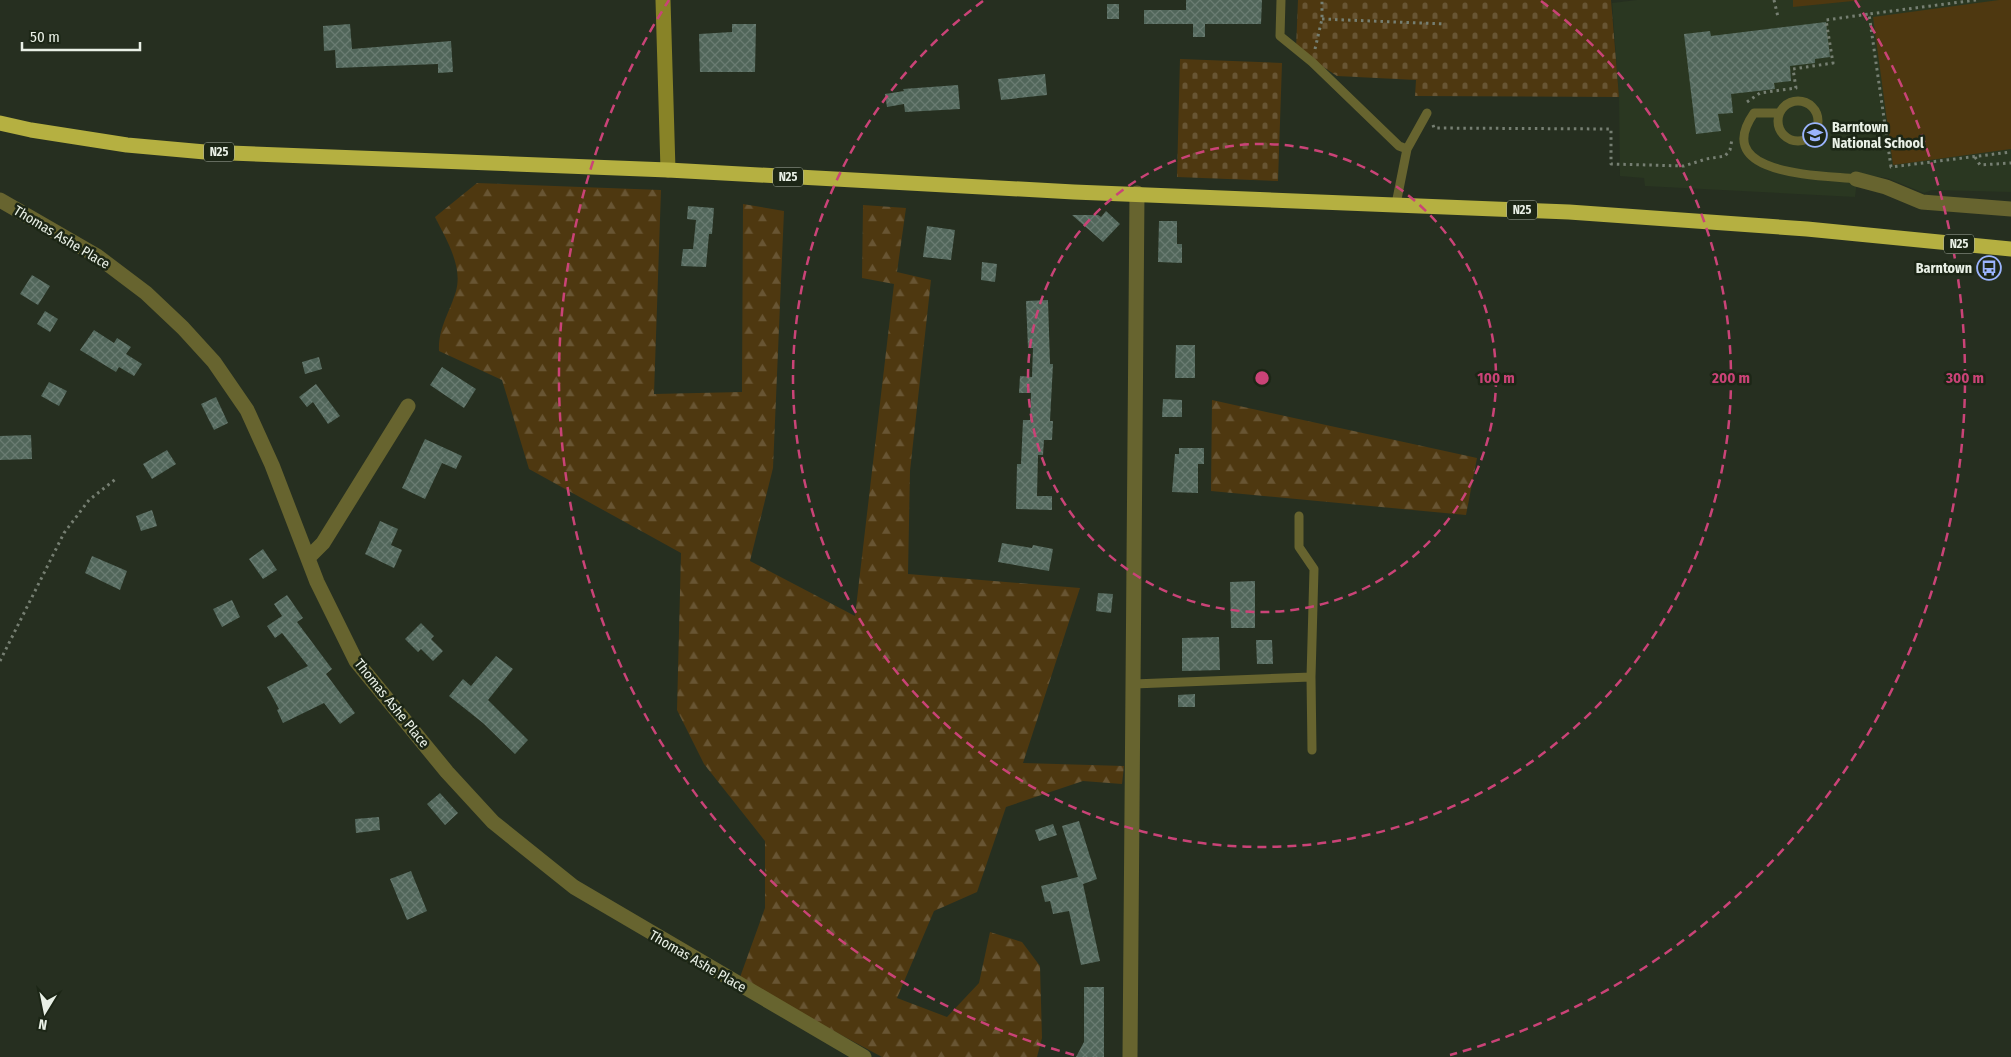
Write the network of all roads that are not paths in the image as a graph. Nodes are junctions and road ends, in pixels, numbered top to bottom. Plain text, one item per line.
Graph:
1 (663, 0) edge
2 (1280, 0) edge
3 (1427, 113) road end
4 (1779, 113) junction
5 (0, 123) edge
6 (1407, 149) junction
7 (668, 170) junction
8 (1856, 179) joint
9 (1137, 193) junction
10 (0, 200) edge
11 (1396, 204) junction
12 (2011, 209) edge
13 (2011, 249) edge
14 (408, 406) dead end
15 (1299, 516) dead end
16 (308, 558) junction
17 (1311, 677) junction
18 (1134, 684) junction
19 (1312, 750) dead end
20 (864, 1057) edge
21 (1130, 1057) edge

1 - 7 street
2 - 6 lane
3 - 6 lane
4 - 4 lane
4 - 8 lane
5 - 7 highway, N25
6 - 11 lane
7 - 9 highway, N25
8 - 12 street
9 - 11 highway, N25
9 - 18 street
10 - 16 street, Thomas Ashe Place
11 - 13 highway, N25
14 - 16 street
15 - 17 lane
16 - 20 street, Thomas Ashe Place
17 - 18 lane
17 - 19 lane
18 - 21 street

